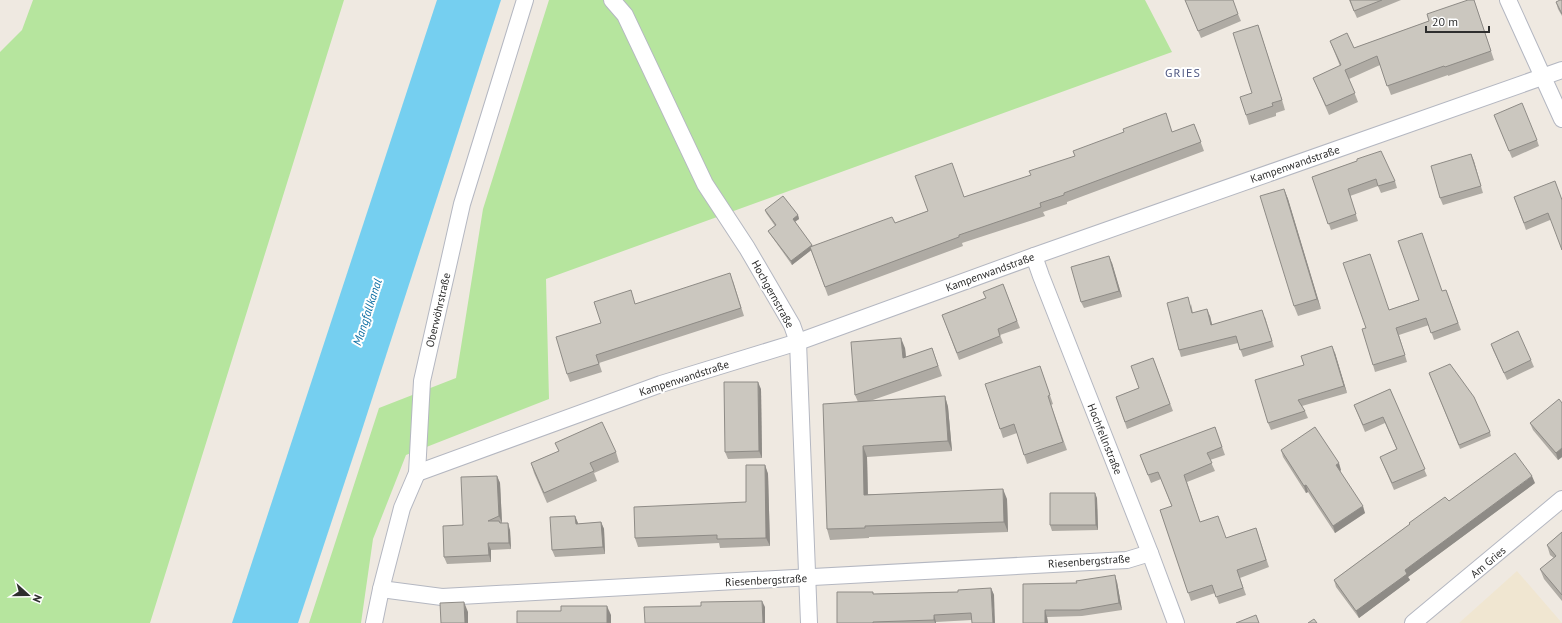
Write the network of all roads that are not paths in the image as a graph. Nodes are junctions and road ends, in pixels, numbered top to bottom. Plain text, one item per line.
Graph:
1 (525, 0) edge
2 (612, 0) edge
3 (1508, 0) edge
4 (1562, 70) edge
5 (1542, 77) junction
6 (1562, 119) edge
7 (1034, 256) junction
8 (798, 342) junction
9 (417, 473) junction
10 (1562, 499) edge
11 (1150, 553) junction
12 (807, 578) junction
13 (381, 589) junction
14 (374, 623) edge
15 (809, 623) edge
16 (1176, 623) edge
17 (1413, 623) edge

1 - 9 street, Oberwöhrstraße
2 - 8 street, Hochgernstraße
3 - 5 street
4 - 5 street, Kampenwandstraße
5 - 6 street
5 - 7 street, Kampenwandstraße
7 - 8 street, Kampenwandstraße
7 - 11 street, Hochfellnstraße
8 - 9 street, Kampenwandstraße
8 - 12 street, Hochgernstraße
9 - 13 street, Oberwöhrstraße
10 - 17 street, Am Gries
11 - 12 street, Riesenbergstraße
11 - 16 street, Hochfellnstraße
12 - 13 street, Riesenbergstraße
12 - 15 street, Hochgernstraße
13 - 14 street, Oberwöhrstraße

